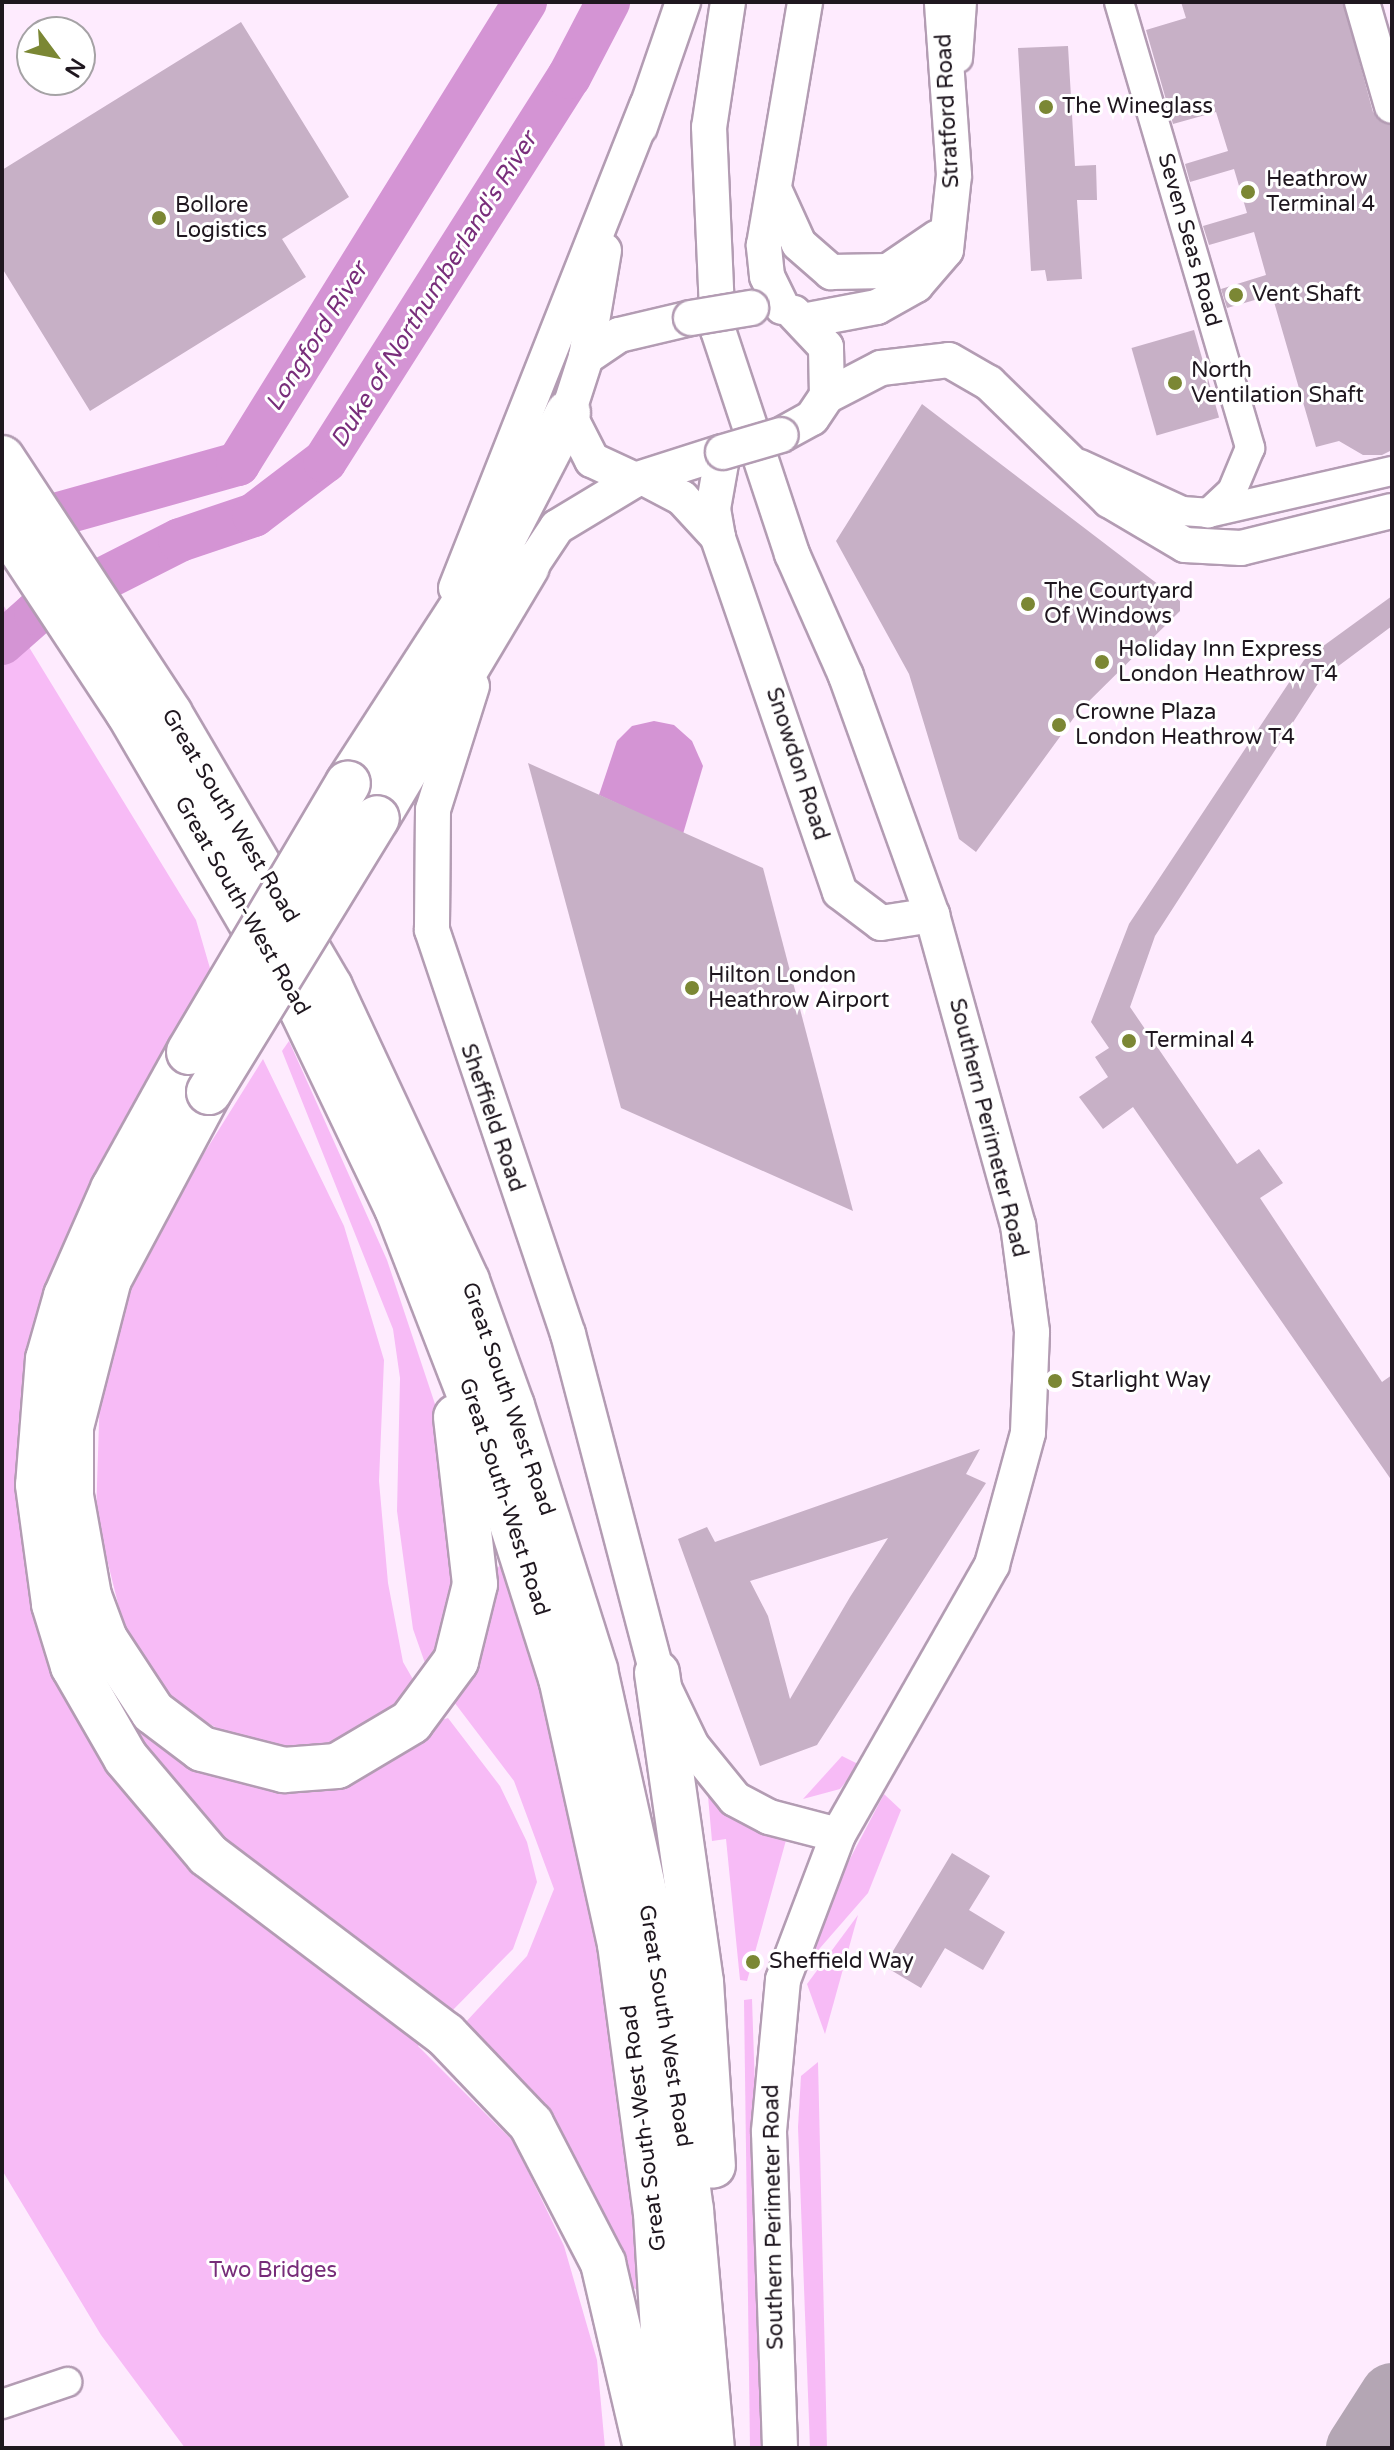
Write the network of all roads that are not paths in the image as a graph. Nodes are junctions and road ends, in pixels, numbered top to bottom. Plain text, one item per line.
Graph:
1 (683, 2) edge
2 (728, 2) edge
3 (745, 2) edge
4 (805, 2) edge
5 (942, 2) edge
6 (962, 2) edge
7 (1119, 2) edge
8 (1362, 2) edge
9 (647, 105) junction
10 (1392, 106) edge
11 (953, 115) junction
12 (709, 127) junction
13 (774, 189) junction
14 (953, 212) junction
15 (781, 311) junction
16 (586, 357) junction
17 (827, 396) junction
18 (568, 413) junction
19 (723, 452) junction
20 (1072, 461) junction
21 (7, 466) edge
22 (1392, 471) edge
23 (640, 479) junction
24 (1392, 511) edge
25 (1208, 513) junction
26 (2, 521) edge
27 (718, 538) junction
28 (527, 566) junction
29 (92, 626) junction
30 (409, 686) junction
31 (932, 915) junction
32 (434, 1295) junction
33 (657, 1673) junction
34 (838, 1835) junction
35 (67, 2382) dead end
36 (2, 2404) edge
37 (646, 2448) edge
38 (670, 2448) edge
39 (714, 2448) edge
40 (780, 2448) edge

1 - 9 street
2 - 12 street, Southern Perimeter Road
3 - 12 street, Southern Perimeter Road
4 - 13 street
5 - 11 street, Stratford Road
6 - 11 street
7 - 25 street, Seven Seas Road
8 - 10 street
9 - 16 street
9 - 30 street
11 - 14 street, Stratford Road
12 - 31 street, Southern Perimeter Road
13 - 14 street
13 - 15 street
14 - 15 street, Stratford Road
15 - 16 street, Stratford Road, bridge
15 - 17 street
16 - 18 street
17 - 19 street, Sheffield Road, bridge
17 - 20 street, Sheffield Road
18 - 23 street, Snowdon Road
18 - 30 highway
19 - 23 street, Sheffield Road
19 - 27 street, Snowdon Road
20 - 24 street
20 - 25 street
21 - 29 highway, Great South West Road
22 - 25 street
23 - 27 street, Snowdon Road
23 - 28 street, Sheffield Road
26 - 29 highway, Great South West Road
27 - 31 street, Snowdon Road
28 - 32 highway, bridge
28 - 33 street, Sheffield Road
29 - 32 highway, Great South-West Road
29 - 39 highway, Great South West Road
30 - 37 highway, bridge
31 - 34 street, Southern Perimeter Road
32 - 38 highway, Great South-West Road
33 - 34 street
33 - 39 highway
34 - 40 street, Southern Perimeter Road
35 - 36 street

